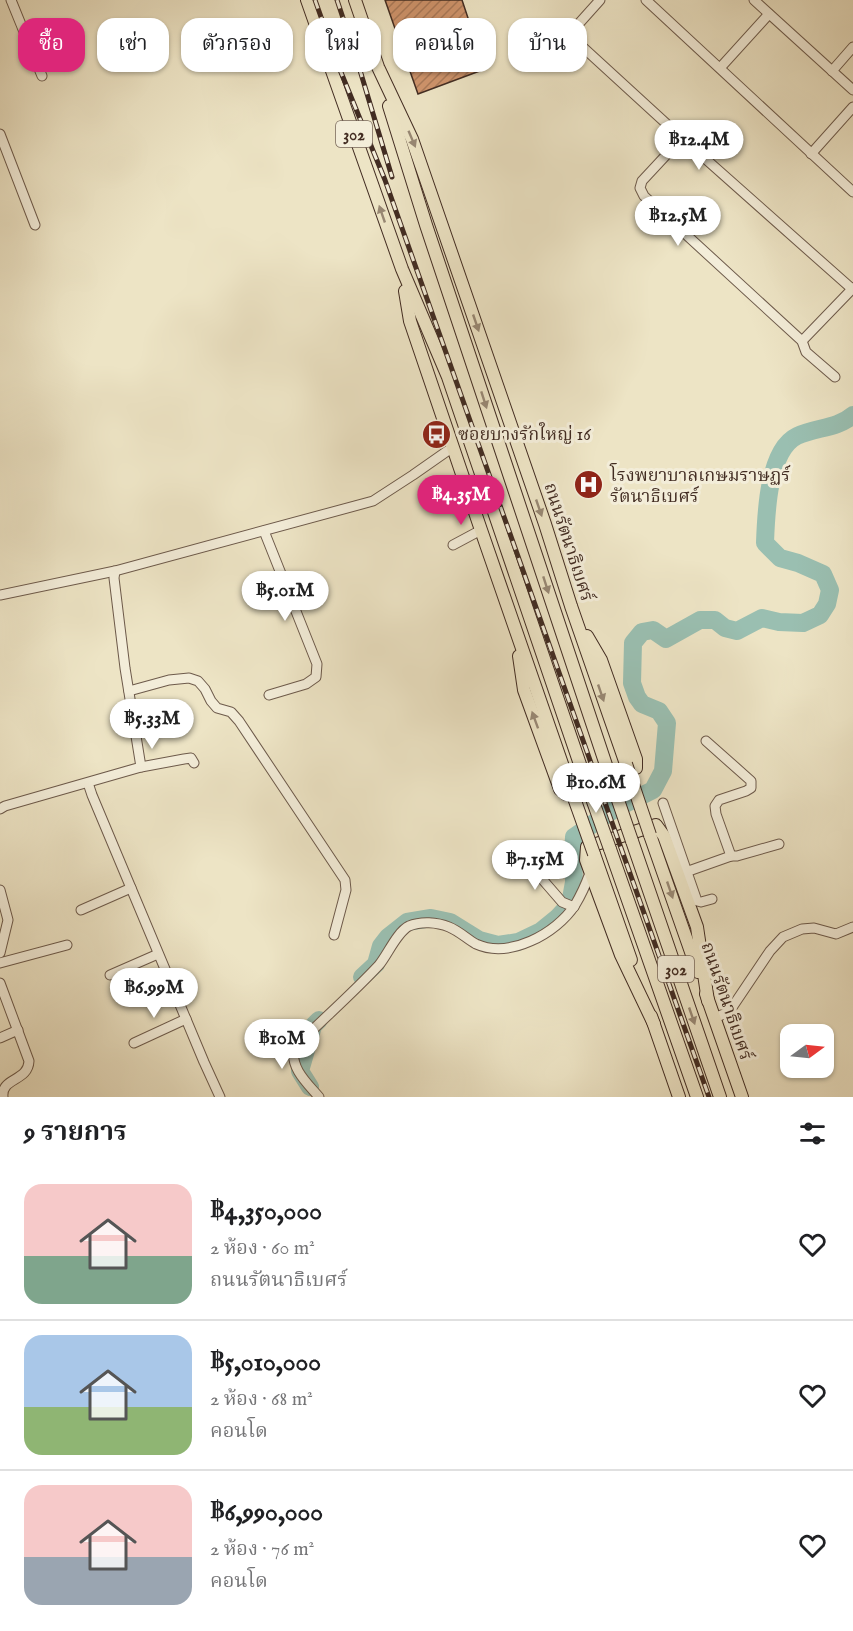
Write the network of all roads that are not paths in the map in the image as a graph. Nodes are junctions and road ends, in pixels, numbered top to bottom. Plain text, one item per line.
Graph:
1 (11, 0) edge
2 (307, 0) edge
3 (355, 0) edge
4 (600, 0) edge
5 (646, 0) edge
6 (754, 0) edge
7 (769, 14) junction
8 (361, 18) edge
9 (853, 47) edge
10 (720, 68) junction
11 (832, 71) junction
12 (380, 72) edge
13 (380, 72) edge
14 (42, 76) dead end
15 (853, 90) edge
16 (853, 107) edge
17 (0, 134) edge
18 (682, 138) junction
19 (811, 154) junction
20 (853, 192) edge
21 (35, 225) dead end
22 (402, 269) junction
23 (853, 288) edge
24 (802, 341) junction
25 (835, 377) dead end
26 (453, 447) junction
27 (481, 530) junction
28 (264, 531) junction
29 (453, 545) dead end
30 (115, 571) junction
31 (0, 595) edge
32 (571, 606) junction
33 (514, 626) junction
34 (129, 691) junction
35 (269, 695) dead end
36 (706, 741) dead end
37 (194, 763) dead end
38 (141, 767) junction
39 (88, 783) junction
40 (663, 803) dead end
41 (0, 809) edge
42 (779, 844) dead end
43 (731, 855) junction
44 (523, 857) dead end
45 (590, 873) junction
46 (683, 873) junction
47 (131, 888) junction
48 (0, 890) edge
49 (712, 899) dead end
50 (570, 905) junction
51 (81, 910) dead end
52 (853, 927) edge
53 (334, 935) dead end
54 (68, 945) dead end
55 (0, 953) edge
56 (158, 954) junction
57 (0, 963) edge
58 (111, 975) dead end
59 (0, 982) edge
60 (708, 1001) junction
61 (714, 1018) junction
62 (186, 1019) junction
63 (654, 1023) junction
64 (18, 1030) junction
65 (0, 1038) edge
66 (134, 1043) dead end
67 (3, 1097) edge
68 (220, 1097) edge
69 (319, 1097) edge
70 (679, 1097) edge
71 (697, 1097) edge
72 (720, 1097) edge
73 (742, 1097) edge

1 - 14 street
22 -> 2 main road, 302
3 - 8 main road, ถนนรัตนาธิเบศร์ / 302
4 - 18 street
5 - 10 street
6 - 7 street
7 - 10 street
7 - 11 street
9 - 11 street
10 - 19 street
11 - 15 street
12 -> 72 main road, ถนนรัตนาธิเบศร์ / 302, bridge
13 -> 32 main road, ถนนรัตนาธิเบศร์ / 302
16 - 19 street
17 - 21 street
18 - 23 street
18 - 24 street
19 - 20 street
22 - 26 main road, 302
22 - 71 main road, 302, bridge
23 - 24 street
24 - 25 street
26 - 27 main road, 302
26 - 28 street
27 - 29 street
27 - 33 main road, 302
28 - 30 street
28 - 35 street
30 - 31 street
30 - 34 street
32 -> 33 main road
32 -> 60 main road, ถนนรัตนาธิเบศร์ / 302, bridge
33 - 63 main road, 302, bridge
34 - 38 street
34 - 53 street
36 - 43 street
37 - 38 street
38 - 39 street
39 - 41 street
39 - 47 street
40 - 46 street
42 - 43 street
43 - 46 street
44 - 50 street
45 - 46 main road
45 - 50 street
45 - 63 main road
46 - 49 street
46 - 60 main road
47 - 51 street
47 - 56 street
48 - 55 street
50 - 69 street
52 - 61 street
54 - 57 street
56 - 58 street
56 - 62 street
59 - 64 street
60 - 61 main road, ถนนรัตนาธิเบศร์ / 302
61 - 73 main road, ถนนรัตนาธิเบศร์ / 302
62 - 66 street
62 - 68 street
63 - 70 main road, 302
64 - 65 street
64 - 67 street

